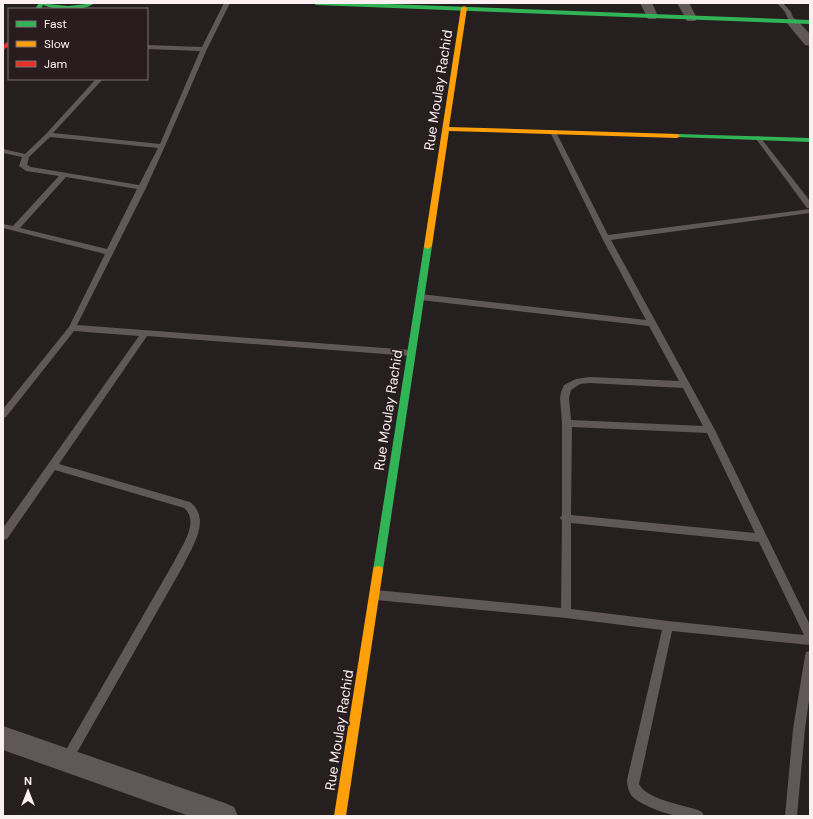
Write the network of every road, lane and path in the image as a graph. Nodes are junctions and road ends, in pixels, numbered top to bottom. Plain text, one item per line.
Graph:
1 (42, 3) edge
2 (92, 3) edge
3 (227, 3) edge
4 (316, 3) edge
5 (646, 3) edge
6 (683, 3) edge
7 (780, 3) edge
8 (437, 5) edge
9 (70, 8) edge
10 (464, 8) junction
11 (652, 16) junction
12 (691, 18) junction
13 (792, 22) junction
14 (810, 22) edge
15 (810, 42) edge
16 (148, 47) edge
17 (204, 49) junction
18 (99, 80) edge
19 (446, 129) junction
20 (553, 132) junction
21 (48, 135) junction
22 (758, 138) junction
23 (810, 140) edge
24 (162, 146) junction
25 (3, 151) edge
26 (26, 156) junction
27 (64, 176) junction
28 (142, 188) junction
29 (810, 206) edge
30 (810, 211) edge
31 (3, 226) edge
32 (15, 229) junction
33 (606, 238) junction
34 (109, 252) junction
35 (420, 297) junction
36 (651, 323) junction
37 (72, 328) junction
38 (145, 333) junction
39 (411, 353) junction
40 (685, 385) junction
41 (3, 415) edge
42 (567, 423) junction
43 (710, 430) junction
44 (53, 466) junction
45 (565, 518) junction
46 (4, 532) edge
47 (762, 538) junction
48 (374, 595) junction
49 (566, 612) junction
50 (668, 626) junction
51 (810, 636) edge
52 (810, 640) edge
53 (810, 656) edge
54 (3, 738) edge
55 (67, 761) junction
56 (225, 816) edge
57 (340, 816) edge
58 (698, 816) edge
59 (791, 816) edge

1 - 9 street
2 - 9 street
3 - 17 lane
4 - 8 street
5 - 11 street
6 - 12 street
7 - 13 lane
8 - 10 street
10 - 11 street
10 - 19 street, Rue Moulay Rachid
11 - 12 street
12 - 13 street
13 - 14 street
13 - 15 street
16 - 17 lane
17 - 24 lane
18 - 21 lane
19 - 20 street
19 - 35 street, Rue Moulay Rachid
20 - 22 street
20 - 33 lane
21 - 24 lane
21 - 26 lane
22 - 23 street
22 - 29 lane
24 - 28 lane
25 - 26 lane
26 - 27 lane
27 - 28 lane
27 - 32 lane
28 - 34 lane
30 - 33 lane
31 - 32 lane
32 - 34 lane
33 - 36 lane
34 - 37 lane
35 - 36 lane
35 - 39 street, Rue Moulay Rachid
36 - 40 lane
37 - 38 lane
37 - 41 lane
38 - 39 lane
38 - 44 lane
39 - 48 street, Rue Moulay Rachid
40 - 42 lane
40 - 43 lane
42 - 43 lane
42 - 45 lane
43 - 47 lane
44 - 46 lane
44 - 55 lane
45 - 47 lane
45 - 49 lane
47 - 51 lane
48 - 49 lane
48 - 57 street, Rue Moulay Rachid
49 - 50 lane
50 - 52 lane
50 - 58 lane
53 - 59 lane
54 - 55 street
55 - 56 street

